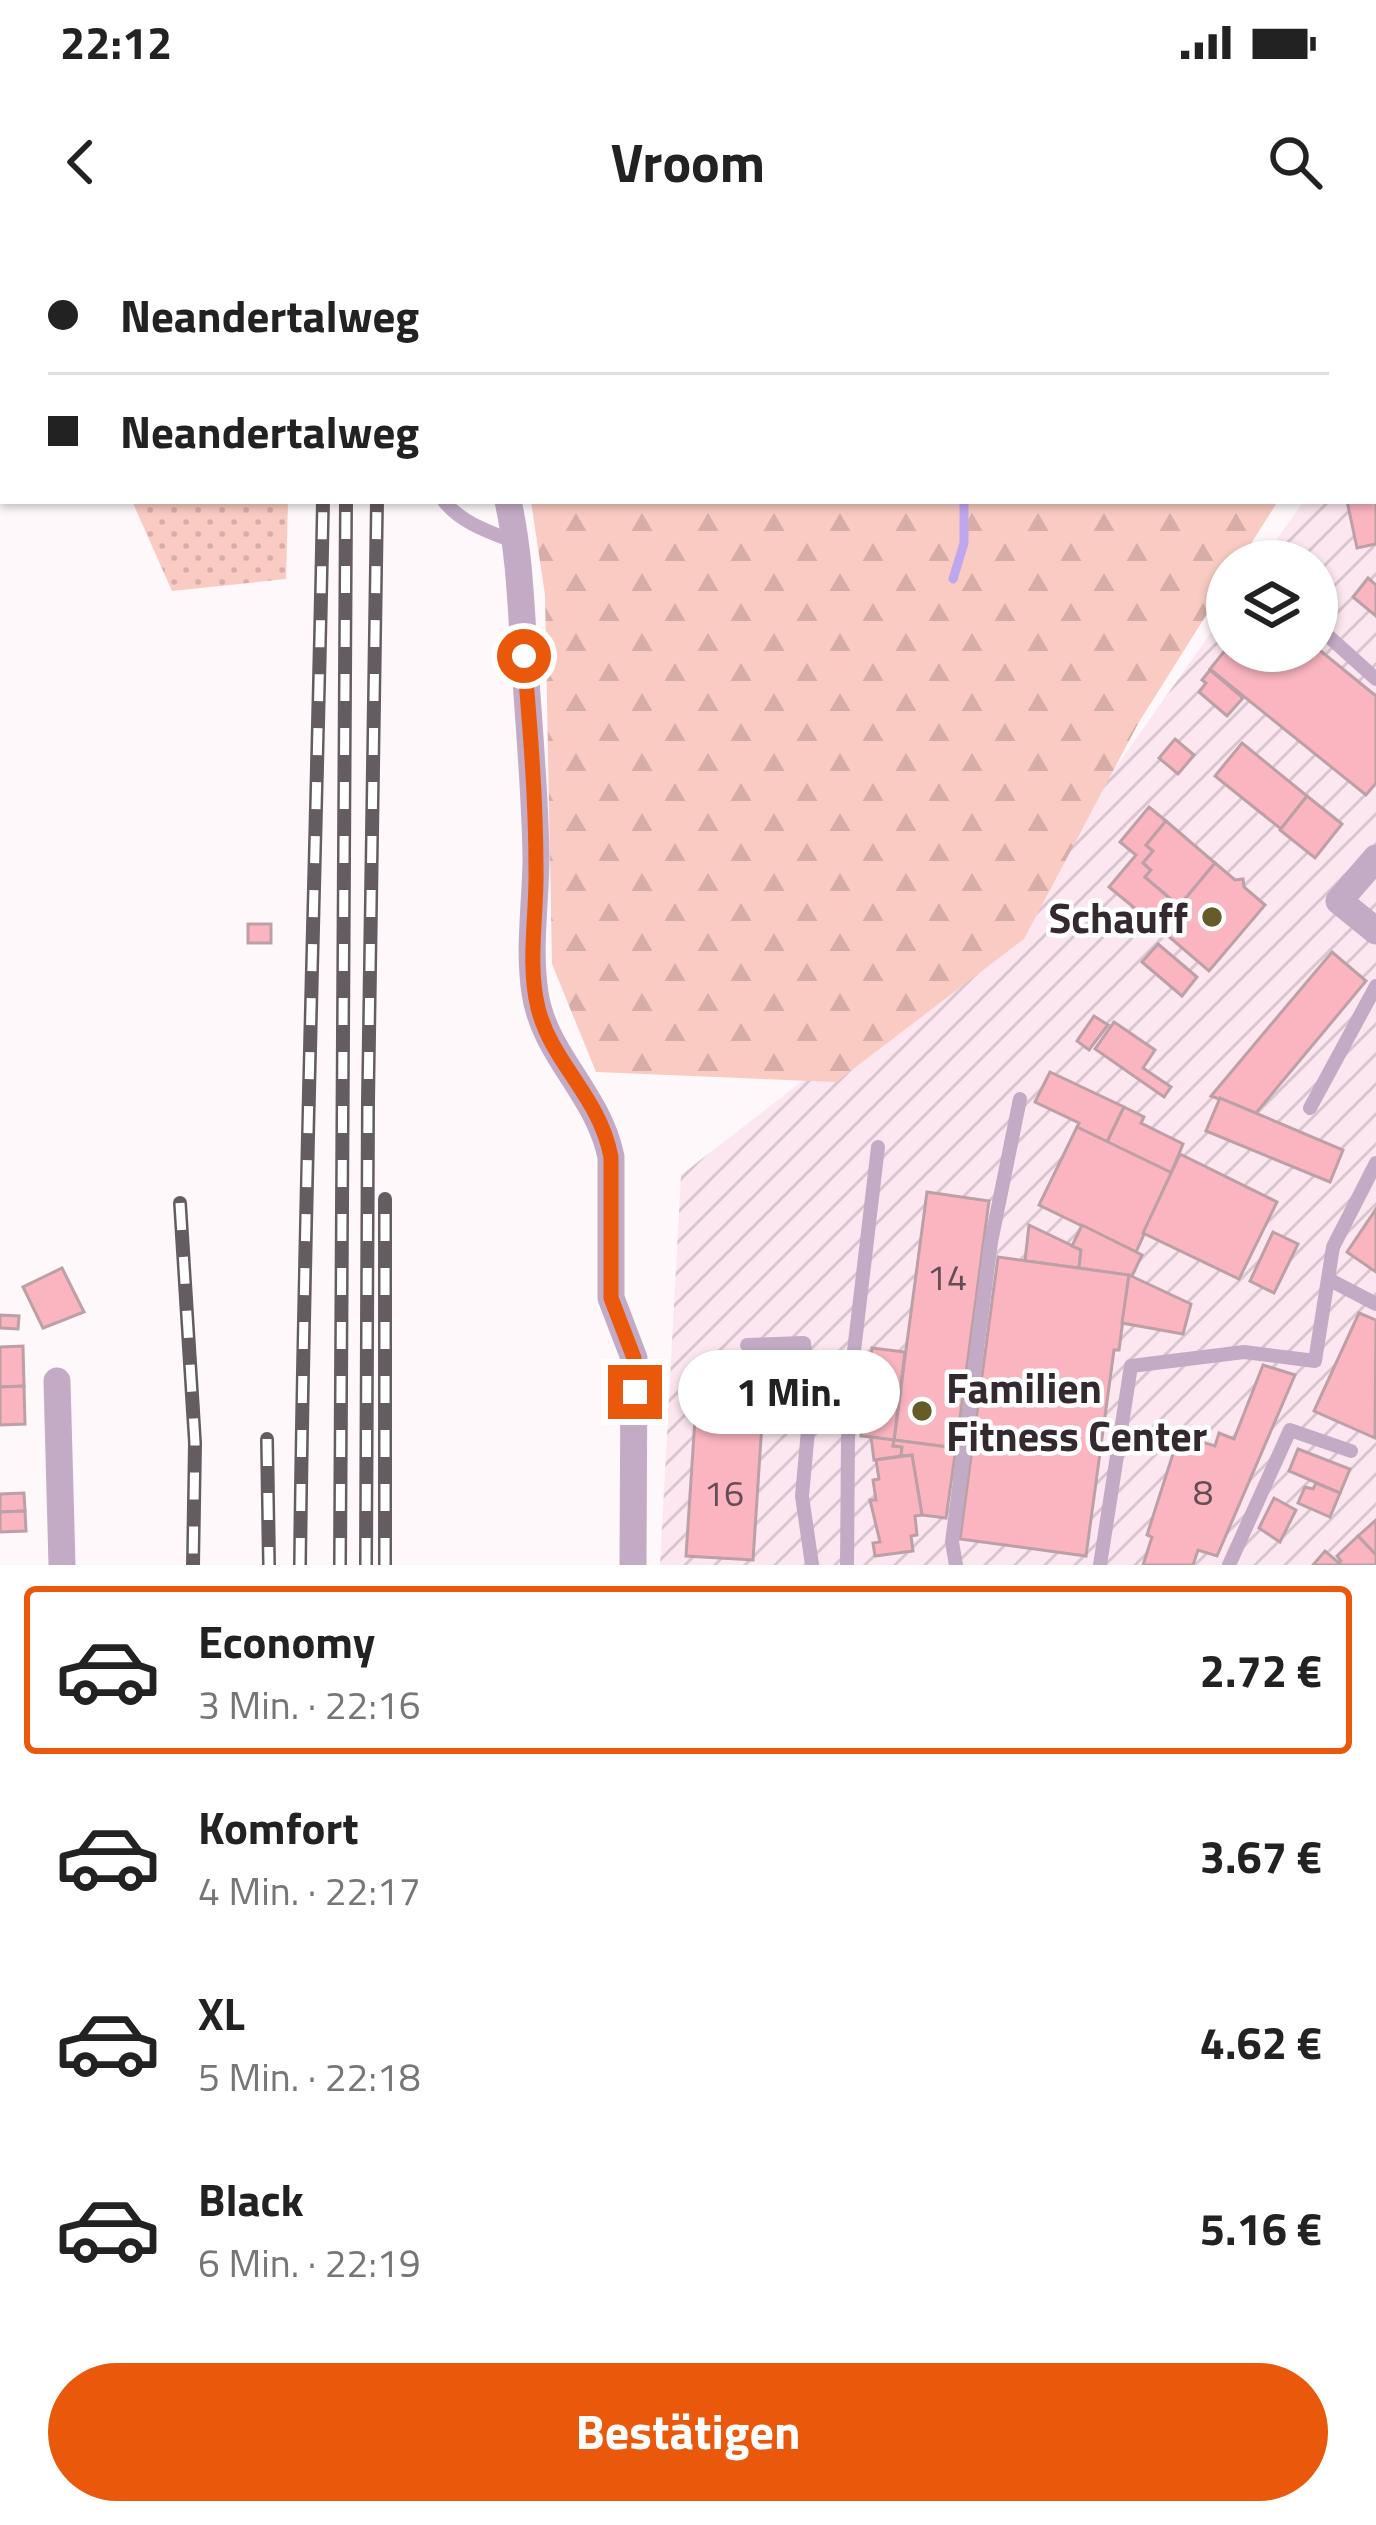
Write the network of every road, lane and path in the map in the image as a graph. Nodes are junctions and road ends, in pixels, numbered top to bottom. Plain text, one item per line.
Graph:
1 (446, 504) edge
2 (509, 504) edge
3 (515, 542) junction
4 (1338, 645) edge
5 (1376, 680) edge
6 (1376, 858) edge
7 (1376, 931) edge
8 (1376, 986) edge
9 (1020, 1099) dead end
10 (1310, 1108) dead end
11 (878, 1147) dead end
12 (1376, 1163) edge
13 (1328, 1279) junction
14 (1376, 1304) edge
15 (747, 1345) dead end
16 (57, 1381) dead end
17 (1351, 1451) dead end
18 (62, 1565) edge
19 (633, 1565) edge
20 (812, 1565) edge
21 (848, 1565) edge
22 (956, 1565) edge
23 (1100, 1565) edge
24 (1229, 1565) edge

1 - 3 lane
2 - 3 street
3 - 19 street
4 - 5 lane
6 - 7 street
8 - 10 lane
9 - 22 lane
11 - 21 lane
12 - 13 lane
13 - 14 lane
13 - 23 lane
15 - 20 lane
16 - 18 street
17 - 24 lane

